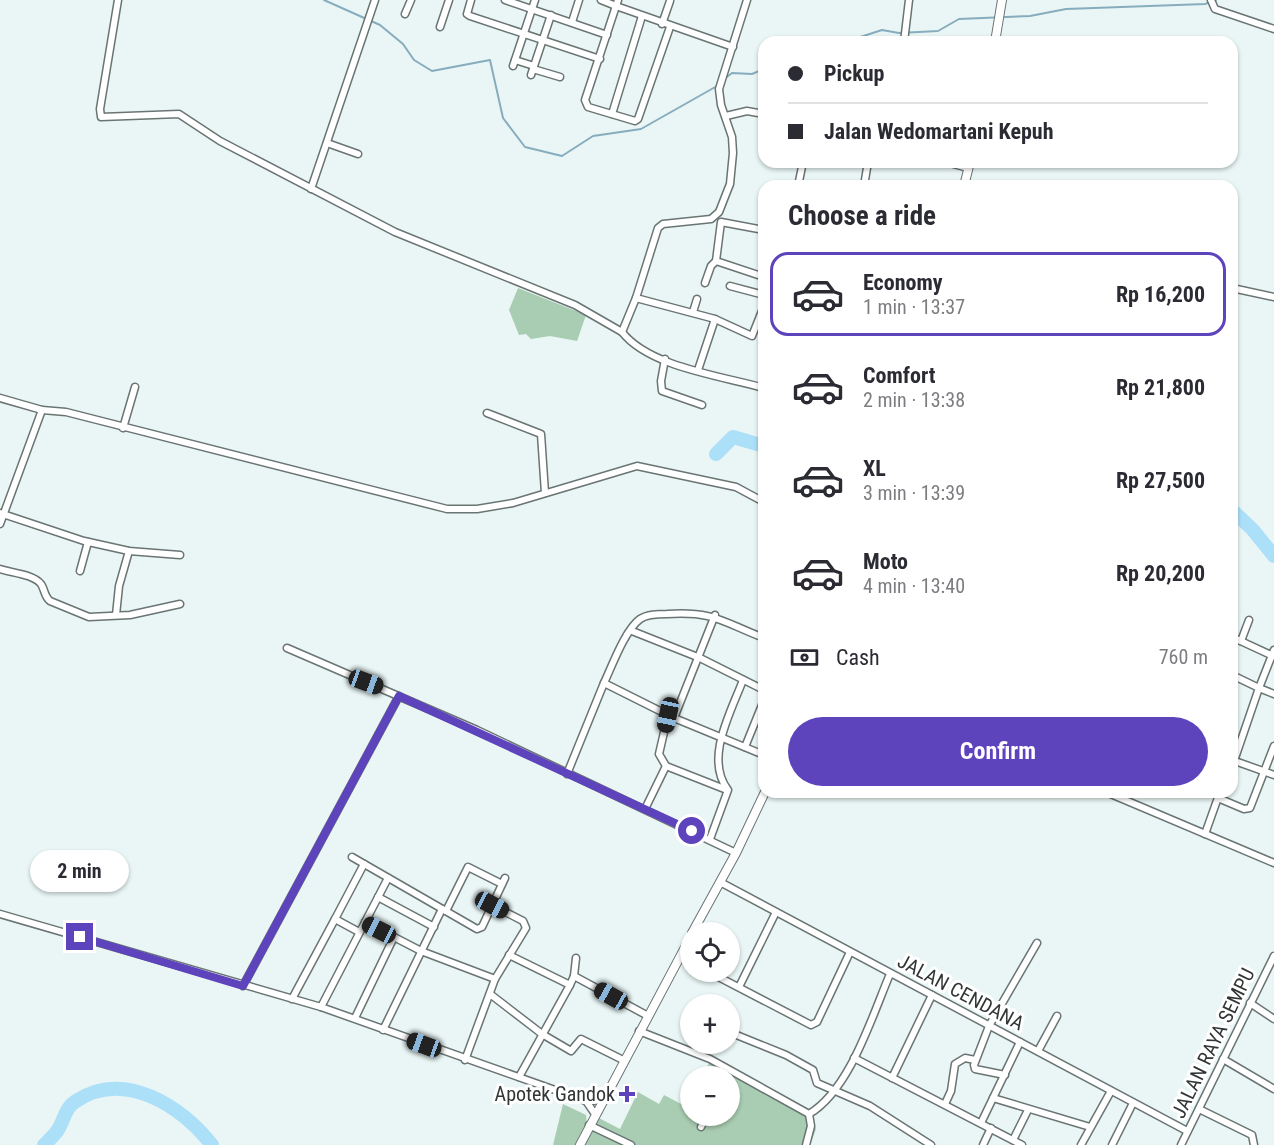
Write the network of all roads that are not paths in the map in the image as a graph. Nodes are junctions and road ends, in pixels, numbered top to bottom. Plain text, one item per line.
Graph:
1 (118, 0) edge
2 (375, 0) edge
3 (411, 0) edge
4 (449, 0) edge
5 (471, 0) edge
6 (505, 0) edge
7 (535, 0) edge
8 (579, 0) edge
9 (601, 0) edge
10 (670, 0) edge
11 (747, 0) edge
12 (909, 0) edge
13 (1002, 0) edge
14 (1211, 2) edge
15 (617, 3) edge
16 (532, 8) junction
17 (405, 14) dead end
18 (551, 15) junction
19 (642, 16) junction
20 (572, 22) junction
21 (662, 24) junction
22 (440, 27) dead end
23 (670, 27) junction
24 (1274, 29) edge
25 (524, 34) junction
26 (607, 34) junction
27 (904, 36) edge
28 (996, 36) edge
29 (542, 41) junction
30 (733, 47) junction
31 (600, 59) junction
32 (532, 70) junction
33 (560, 77) dead end
34 (758, 113) edge
35 (612, 114) junction
36 (726, 116) junction
37 (327, 143) junction
38 (358, 154) dead end
39 (311, 189) junction
40 (713, 218) junction
41 (721, 222) junction
42 (758, 229) edge
43 (716, 261) junction
44 (758, 275) edge
45 (705, 283) dead end
46 (730, 286) dead end
47 (1238, 289) edge
48 (758, 293) edge
49 (1274, 297) edge
50 (636, 298) junction
51 (697, 299) dead end
52 (693, 312) junction
53 (715, 319) junction
54 (758, 321) edge
55 (622, 332) junction
56 (665, 359) junction
57 (698, 370) junction
58 (758, 386) edge
59 (135, 387) dead end
60 (0, 398) edge
61 (702, 405) dead end
62 (42, 410) junction
63 (487, 413) dead end
64 (123, 428) junction
65 (544, 493) junction
66 (758, 499) edge
67 (1, 513) edge
68 (0, 524) edge
69 (88, 542) junction
70 (129, 551) junction
71 (180, 555) dead end
72 (0, 569) edge
73 (80, 571) dead end
74 (180, 604) dead end
75 (116, 615) junction
76 (716, 615) junction
77 (1250, 620) dead end
78 (632, 631) junction
79 (758, 635) edge
80 (1238, 640) edge
81 (1241, 641) junction
82 (287, 648) dead end
83 (1273, 653) edge
84 (700, 658) junction
85 (742, 680) junction
86 (1238, 680) edge
87 (604, 684) junction
88 (758, 687) edge
89 (1259, 688) junction
90 (1274, 694) edge
91 (399, 696) junction
92 (758, 715) edge
93 (671, 717) junction
94 (722, 738) junction
95 (1238, 746) edge
96 (1274, 746) edge
97 (745, 747) junction
98 (758, 752) edge
99 (1238, 762) edge
100 (666, 766) junction
101 (1264, 772) junction
102 (567, 774) junction
103 (1274, 775) edge
104 (729, 790) junction
105 (762, 798) edge
106 (1129, 798) edge
107 (1218, 798) edge
108 (1225, 798) edge
109 (645, 809) junction
110 (1205, 834) junction
111 (710, 839) junction
112 (736, 853) junction
113 (352, 857) dead end
114 (1274, 863) edge
115 (364, 864) junction
116 (388, 878) junction
117 (720, 882) junction
118 (378, 897) junction
119 (492, 905) junction
120 (444, 910) junction
121 (776, 912) junction
122 (0, 914) edge
123 (335, 919) junction
124 (364, 922) junction
125 (698, 922) edge
126 (434, 927) junction
127 (359, 932) junction
128 (394, 937) junction
129 (1037, 943) dead end
130 (421, 951) junction
131 (850, 952) junction
132 (509, 955) junction
133 (1274, 956) edge
134 (680, 957) edge
135 (576, 958) dead end
136 (890, 974) junction
137 (574, 976) junction
138 (495, 979) junction
139 (729, 982) edge
140 (570, 985) junction
141 (243, 986) junction
142 (739, 987) junction
143 (490, 994) junction
144 (932, 995) junction
145 (292, 999) junction
146 (1250, 1003) junction
147 (321, 1007) junction
148 (648, 1016) junction
149 (1058, 1016) dead end
150 (355, 1018) junction
151 (1274, 1019) edge
152 (990, 1026) junction
153 (383, 1030) junction
154 (639, 1031) junction
155 (542, 1034) junction
156 (740, 1037) edge
157 (1020, 1042) junction
158 (1038, 1051) junction
159 (854, 1058) junction
160 (1223, 1059) junction
161 (465, 1060) junction
162 (623, 1060) junction
163 (975, 1060) junction
164 (722, 1066) edge
165 (740, 1075) edge
166 (1005, 1075) junction
167 (519, 1077) junction
168 (892, 1078) junction
169 (1274, 1089) edge
170 (833, 1091) junction
171 (1112, 1091) junction
172 (993, 1098) junction
173 (602, 1100) junction
174 (586, 1101) junction
175 (1133, 1103) junction
176 (945, 1104) junction
177 (1199, 1109) junction
178 (1028, 1110) junction
179 (595, 1114) junction
180 (809, 1114) junction
181 (981, 1123) junction
182 (589, 1125) junction
183 (1090, 1126) junction
184 (991, 1128) junction
185 (1187, 1131) junction
186 (1013, 1140) junction
187 (929, 1144) edge
188 (580, 1145) edge
189 (631, 1145) edge
190 (806, 1145) edge
191 (983, 1145) edge
192 (1022, 1145) edge
193 (1082, 1145) edge
194 (1112, 1145) edge
195 (1181, 1145) edge
196 (1254, 1145) edge

1 - 39 street
2 - 37 street
3 - 17 street
4 - 22 street
5 - 25 street
6 - 16 street
7 - 16 street
8 - 20 street
9 - 15 street
10 - 21 street
11 - 30 street
12 - 27 street
13 - 28 street
14 - 24 street
15 - 19 street
15 - 26 street
16 - 18 street
16 - 25 street
18 - 20 street
18 - 29 street
19 - 21 street
19 - 35 street
20 - 26 street
21 - 23 street
23 - 30 street
23 - 35 street
25 - 29 street
25 - 32 street
26 - 31 street
29 - 31 street
29 - 32 street
30 - 36 street
31 - 35 street
32 - 33 street
34 - 36 street
36 - 40 street
37 - 38 street
37 - 39 street
39 - 55 street
40 - 41 street
40 - 50 street
41 - 42 street
41 - 43 street
43 - 44 street
43 - 45 street
46 - 48 street
47 - 49 street
50 - 52 street
50 - 55 street
51 - 52 street
52 - 53 street
53 - 54 street
53 - 57 street
55 - 56 street
56 - 57 street
56 - 61 street
57 - 58 street
59 - 64 street
60 - 62 street
62 - 64 street
62 - 67 street
63 - 65 street
64 - 65 street
65 - 66 street
67 - 68 street
67 - 69 street
69 - 70 street
69 - 73 street
70 - 71 street
70 - 75 street
72 - 75 street
74 - 75 street
76 - 78 street
76 - 79 street
76 - 84 street
77 - 81 street
78 - 84 street
78 - 87 street
80 - 81 street
81 - 83 street
82 - 91 street
83 - 89 street
84 - 85 street
84 - 93 street
85 - 88 street
85 - 94 street
86 - 89 street
87 - 93 street
87 - 102 street
89 - 90 street
89 - 95 street
91 - 102 street
91 - 141 street
92 - 97 street
93 - 94 street
93 - 100 street
94 - 97 street
94 - 104 street
96 - 101 street
97 - 98 street
99 - 101 street
100 - 104 street
100 - 109 street
101 - 103 street
101 - 108 street
102 - 109 street
104 - 111 street
105 - 112 street
106 - 110 street
107 - 110 street
109 - 111 street
110 - 114 street
111 - 112 street
112 - 117 street
113 - 115 street
115 - 116 street
115 - 123 street
116 - 118 street
116 - 120 street
117 - 121 street, JALAN CENDANA
117 - 125 street
118 - 124 street
118 - 126 street
119 - 120 street
119 - 120 street
119 - 132 street
120 - 126 street
121 - 131 street, JALAN CENDANA
121 - 142 street
122 - 141 street
123 - 127 street
123 - 145 street
124 - 127 street
124 - 128 street
126 - 130 street
127 - 147 street
128 - 130 street
128 - 150 street
129 - 152 street
130 - 138 street
130 - 153 street
131 - 136 street, JALAN CENDANA
131 - 142 street
132 - 138 street
132 - 140 street
133 - 146 street, JALAN RAYA SEMPU
134 - 148 street
135 - 137 street
136 - 144 street, JALAN CENDANA
136 - 159 street
137 - 140 street
137 - 148 street
138 - 143 street
139 - 142 street
140 - 155 street
141 - 145 street
143 - 155 street
143 - 161 street
144 - 152 street, JALAN CENDANA
144 - 168 street
145 - 147 street
146 - 151 street
146 - 160 street, JALAN RAYA SEMPU
147 - 150 street
148 - 154 street
149 - 158 street
150 - 153 street
152 - 157 street, JALAN CENDANA
152 - 163 street
153 - 161 street
154 - 162 street
154 - 164 street
155 - 162 street
155 - 167 street
156 - 170 street
157 - 158 street, JALAN CENDANA
157 - 166 street
158 - 171 street, JALAN CENDANA
159 - 168 street
159 - 170 street
160 - 169 street
160 - 177 street, JALAN RAYA SEMPU
161 - 167 street
162 - 173 street
163 - 166 street
163 - 176 street
165 - 180 street
166 - 172 street
167 - 174 street
168 - 176 street
170 - 180 street
170 - 187 street
171 - 175 street, JALAN CENDANA
171 - 183 street
172 - 178 street
172 - 181 street
173 - 174 street
173 - 179 street
174 - 179 street
175 - 185 street, JALAN CENDANA
175 - 194 street
176 - 181 street
177 - 185 street, JALAN RAYA SEMPU
177 - 196 street
178 - 183 street
178 - 186 street
179 - 182 street
180 - 190 street
181 - 184 street
182 - 188 street
182 - 189 street
183 - 193 street
184 - 186 street
184 - 191 street
185 - 195 street, JALAN RAYA SEMPU
186 - 192 street

